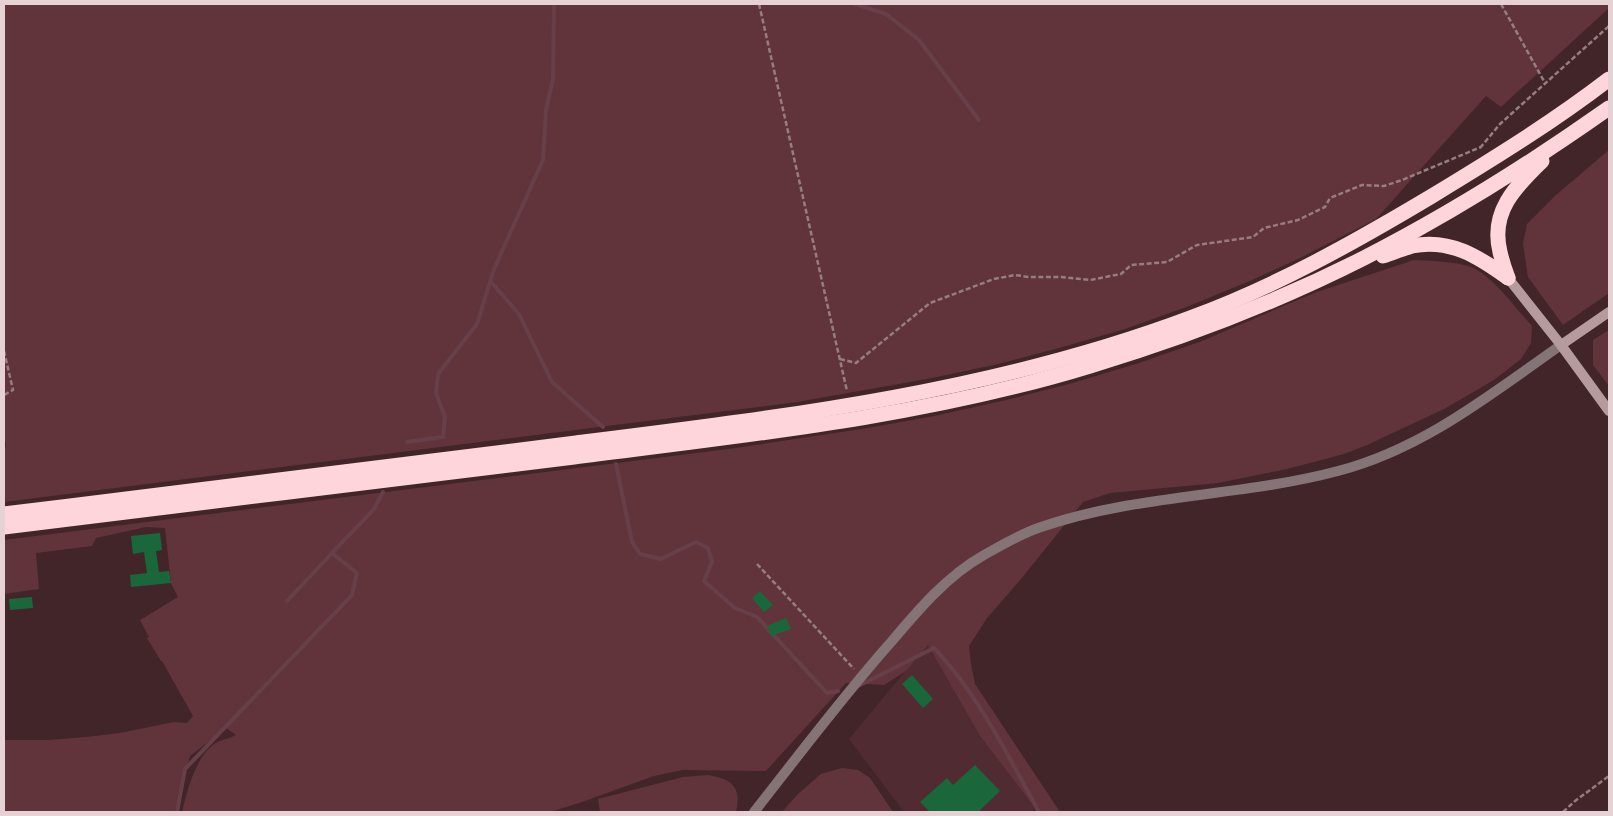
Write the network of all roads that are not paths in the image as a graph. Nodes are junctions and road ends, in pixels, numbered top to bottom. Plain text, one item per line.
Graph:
1 (1609, 79) edge
2 (1609, 108) edge
3 (1562, 141) junction
4 (1332, 273) junction
5 (1508, 278) junction
6 (1609, 312) edge
7 (1561, 344) junction
8 (1609, 411) edge
9 (4, 514) edge
10 (4, 527) edge
11 (754, 812) edge

1 - 9 highway
2 - 3 highway
3 - 4 highway
3 - 5 highway
4 - 5 highway
4 - 10 highway
5 - 7 main road
6 - 7 main road
7 - 8 main road
7 - 11 street

